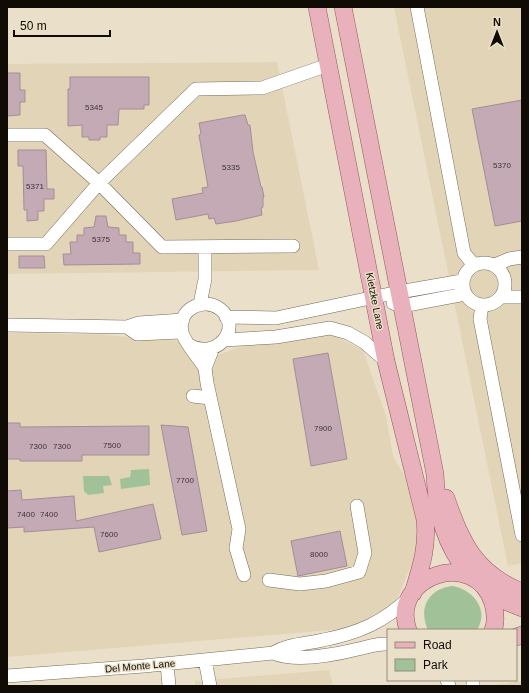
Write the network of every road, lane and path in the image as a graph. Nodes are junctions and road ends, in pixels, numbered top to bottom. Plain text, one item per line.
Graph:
1 (317, 7) edge
2 (343, 7) edge
3 (417, 7) edge
4 (328, 65) junction
5 (7, 135) edge
6 (99, 183) junction
7 (7, 244) edge
8 (293, 246) dead end
9 (205, 247) junction
10 (522, 257) edge
11 (474, 265) junction
12 (494, 265) junction
13 (205, 279) junction
14 (462, 281) junction
15 (465, 294) junction
16 (374, 297) junction
17 (501, 297) junction
18 (522, 297) edge
19 (400, 299) junction
20 (200, 304) junction
21 (482, 305) junction
22 (215, 306) junction
23 (226, 317) junction
24 (7, 325) edge
25 (182, 326) junction
26 (219, 344) junction
27 (189, 345) junction
28 (386, 361) junction
29 (206, 368) junction
30 (194, 396) dead end
31 (210, 398) junction
32 (435, 474) junction
33 (357, 506) dead end
34 (522, 535) edge
35 (244, 575) dead end
36 (470, 576) junction
37 (269, 580) dead end
38 (487, 591) junction
39 (522, 592) edge
40 (412, 595) junction
41 (522, 608) edge
42 (408, 629) edge
43 (494, 629) edge
44 (387, 644) edge
45 (273, 653) junction
46 (205, 660) junction
47 (167, 664) junction
48 (7, 676) edge
49 (30, 680) edge
50 (169, 686) edge
51 (210, 686) edge

1 - 4 main road, Kietzke Lane
2 - 19 main road
3 - 11 street
4 - 6 street
4 - 16 main road, Kietzke Lane
5 - 6 street
6 - 7 street
6 - 9 street
8 - 9 street
9 - 13 street
10 - 12 street
11 - 12 street
11 - 14 street
12 - 17 street
13 - 20 street
13 - 22 street
14 - 15 street
14 - 19 street
15 - 19 street
15 - 21 street
16 - 19 street
16 - 23 street
16 - 28 main road, Kietzke Lane
17 - 18 street
17 - 21 street
19 - 32 main road
20 - 22 street
20 - 25 street
21 - 34 street
22 - 23 street
23 - 26 street
24 - 25 street
25 - 27 street
26 - 27 street
26 - 28 street
26 - 29 street
27 - 29 street
28 - 40 main road, Kietzke Lane
29 - 31 street
30 - 31 street
31 - 35 street
32 - 36 main road
32 - 39 main road
33 - 37 street
36 - 38 main road
36 - 40 main road
38 - 41 main road
38 - 43 main road
40 - 42 main road, Kietzke Lane
40 - 45 street, Del Monte Lane
44 - 45 street, Del Monte Lane
45 - 46 street, Del Monte Lane
46 - 47 street, Del Monte Lane
46 - 51 street
47 - 49 street, Del Monte Lane
47 - 50 street
48 - 49 street, Del Monte Lane

